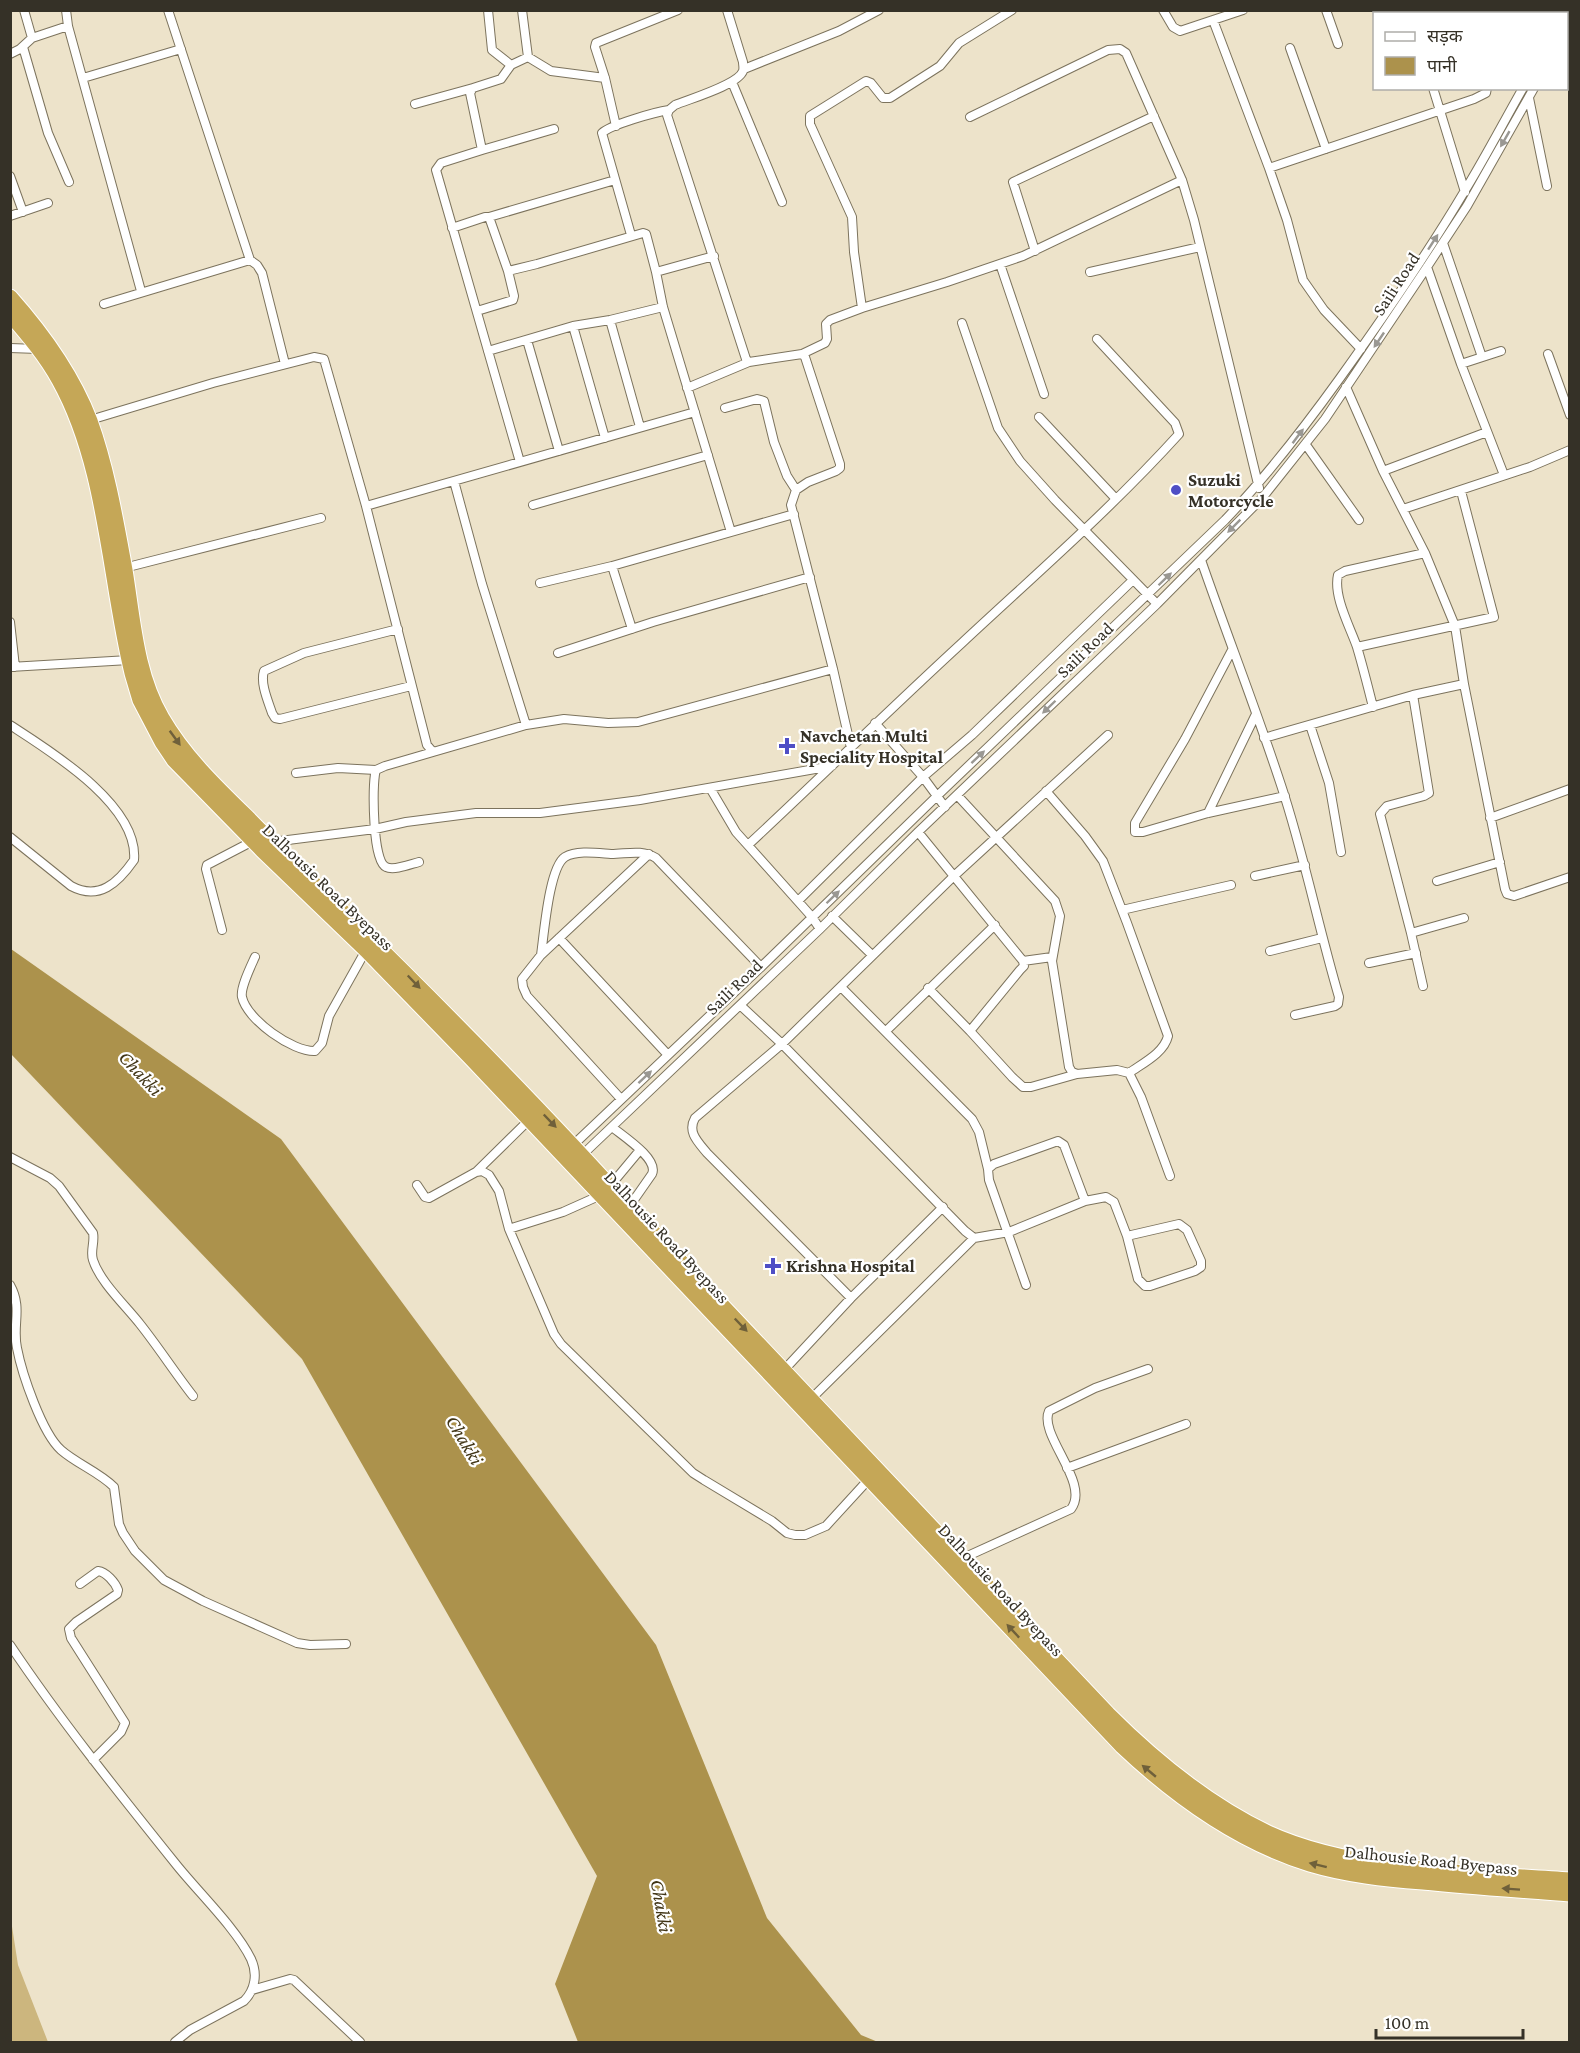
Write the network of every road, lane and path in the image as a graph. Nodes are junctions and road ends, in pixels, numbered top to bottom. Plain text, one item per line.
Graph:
1 (24, 10) edge
2 (66, 10) edge
3 (168, 10) edge
4 (488, 10) edge
5 (522, 10) edge
6 (678, 10) edge
7 (727, 10) edge
8 (879, 10) edge
9 (1012, 10) edge
10 (1163, 10) edge
11 (1243, 10) edge
12 (1326, 10) edge
13 (1212, 20) junction
14 (68, 26) junction
15 (32, 39) junction
16 (1338, 44) dead end
17 (23, 47) junction
18 (1290, 48) dead end
19 (181, 50) junction
20 (10, 54) edge
21 (528, 57) junction
22 (511, 65) junction
23 (744, 69) junction
24 (83, 78) junction
25 (605, 78) junction
26 (732, 82) junction
27 (473, 88) junction
28 (1434, 90) edge
29 (1486, 90) edge
30 (1522, 90) edge
31 (1533, 90) edge
32 (1529, 98) junction
33 (416, 104) dead end
34 (669, 110) junction
35 (1440, 110) junction
36 (1155, 116) junction
37 (970, 117) dead end
38 (616, 126) junction
39 (554, 129) dead end
40 (1326, 149) junction
41 (482, 150) junction
42 (1269, 168) junction
43 (10, 176) edge
44 (615, 180) junction
45 (1182, 180) junction
46 (69, 182) dead end
47 (1547, 186) dead end
48 (1465, 192) junction
49 (782, 202) dead end
50 (48, 203) dead end
51 (23, 212) junction
52 (10, 216) edge
53 (489, 217) junction
54 (452, 228) junction
55 (631, 235) junction
56 (1443, 243) junction
57 (1200, 247) junction
58 (1035, 250) junction
59 (714, 256) junction
60 (250, 260) junction
61 (1000, 264) junction
62 (1427, 267) junction
63 (508, 271) junction
64 (657, 272) junction
65 (1090, 272) dead end
66 (141, 291) junction
67 (10, 297) edge
68 (104, 304) dead end
69 (663, 307) junction
70 (862, 308) junction
71 (477, 311) junction
72 (10, 314) edge
73 (610, 320) junction
74 (962, 323) dead end
75 (573, 326) junction
76 (1097, 339) dead end
77 (527, 340) junction
78 (10, 348) edge
79 (39, 349) junction
80 (1361, 349) junction
81 (488, 351) junction
82 (1501, 351) dead end
83 (802, 354) junction
84 (1548, 354) dead end
85 (1482, 357) junction
86 (749, 362) junction
87 (285, 364) junction
88 (1461, 364) junction
89 (1347, 387) junction
90 (687, 388) junction
91 (1044, 394) dead end
92 (725, 408) dead end
93 (695, 412) junction
94 (1569, 415) edge
95 (1039, 417) dead end
96 (90, 420) junction
97 (640, 427) junction
98 (1487, 432) junction
99 (604, 438) junction
100 (1306, 445) junction
101 (1569, 450) edge
102 (559, 451) junction
103 (708, 455) junction
104 (520, 462) junction
105 (1383, 471) junction
106 (1504, 476) junction
107 (454, 481) junction
108 (1258, 486) junction
109 (796, 490) junction
110 (1461, 490) junction
111 (1263, 497) junction
112 (1116, 499) junction
113 (532, 505) dead end
114 (366, 506) junction
115 (1403, 509) junction
116 (794, 514) junction
117 (321, 518) dead end
118 (1359, 520) dead end
119 (1084, 530) junction
120 (731, 532) junction
121 (1425, 554) junction
122 (1201, 560) junction
123 (612, 566) junction
124 (124, 568) junction
125 (810, 577) junction
126 (1133, 580) junction
127 (540, 583) dead end
128 (1148, 595) junction
129 (1157, 604) junction
130 (10, 622) edge
131 (1455, 626) junction
132 (398, 629) junction
133 (632, 629) junction
134 (1357, 647) junction
135 (1232, 650) junction
136 (558, 653) dead end
137 (129, 660) junction
138 (13, 667) edge
139 (833, 669) junction
140 (1464, 684) junction
141 (411, 686) junction
142 (1413, 696) junction
143 (1373, 707) junction
144 (1256, 714) junction
145 (875, 723) junction
146 (10, 725) edge
147 (526, 725) junction
148 (1310, 725) junction
149 (1108, 735) dead end
150 (1264, 738) junction
151 (851, 748) junction
152 (433, 752) junction
153 (833, 766) junction
154 (375, 770) junction
155 (296, 772) dead end
156 (923, 777) junction
157 (710, 788) junction
158 (1569, 789) edge
159 (1046, 791) junction
160 (957, 795) junction
161 (1284, 796) junction
162 (936, 797) junction
163 (945, 807) junction
164 (1208, 813) junction
165 (1490, 818) junction
166 (375, 829) junction
167 (918, 832) junction
168 (997, 836) junction
169 (10, 837) edge
170 (253, 841) junction
171 (271, 842) junction
172 (748, 845) junction
173 (1341, 852) dead end
174 (649, 854) junction
175 (419, 862) dead end
176 (1500, 862) junction
177 (1305, 865) junction
178 (954, 876) junction
179 (1255, 876) dead end
180 (1569, 876) edge
181 (1437, 880) dead end
182 (1231, 885) dead end
183 (798, 901) junction
184 (1122, 910) junction
185 (812, 916) junction
186 (832, 916) junction
187 (1464, 918) dead end
188 (995, 925) junction
189 (820, 929) junction
190 (222, 930) dead end
191 (1412, 933) junction
192 (559, 938) junction
193 (1322, 938) junction
194 (366, 950) junction
195 (1270, 951) dead end
196 (1416, 953) junction
197 (541, 955) junction
198 (872, 955) junction
199 (255, 957) dead end
200 (1052, 957) junction
201 (1023, 962) junction
202 (1369, 963) dead end
203 (761, 967) junction
204 (1423, 986) dead end
205 (841, 987) junction
206 (928, 988) junction
207 (740, 1005) junction
208 (1295, 1015) dead end
209 (886, 1031) junction
210 (970, 1031) junction
211 (782, 1044) junction
212 (668, 1055) junction
213 (1130, 1073) junction
214 (1077, 1074) junction
215 (621, 1099) junction
216 (530, 1119) junction
217 (612, 1127) junction
218 (640, 1150) junction
219 (573, 1155) junction
220 (10, 1156) edge
221 (987, 1169) junction
222 (476, 1172) junction
223 (1170, 1176) dead end
224 (417, 1185) dead end
225 (605, 1190) junction
226 (1085, 1201) junction
227 (629, 1207) junction
228 (943, 1207) junction
229 (509, 1228) junction
230 (1009, 1232) junction
231 (1127, 1236) junction
232 (974, 1238) junction
233 (10, 1285) edge
234 (1026, 1285) dead end
235 (850, 1298) junction
236 (1148, 1369) dead end
237 (784, 1370) junction
238 (193, 1396) dead end
239 (811, 1399) junction
240 (1186, 1424) dead end
241 (1067, 1468) junction
242 (869, 1479) junction
243 (961, 1559) junction
244 (80, 1584) dead end
245 (346, 1644) dead end
246 (10, 1645) edge
247 (93, 1760) junction
248 (1569, 1880) edge
249 (1569, 1894) edge
250 (252, 1990) junction
251 (175, 2043) edge
252 (360, 2043) edge

1 - 15 street
2 - 14 street
3 - 19 street
4 - 22 street
5 - 21 street
6 - 25 street
7 - 23 street
8 - 23 street
9 - 70 street
10 - 13 street
11 - 13 street
12 - 16 street
13 - 42 street
14 - 15 street
14 - 24 street
15 - 17 street
17 - 20 street
17 - 46 street
18 - 40 street
19 - 24 street
19 - 60 street
21 - 22 street
21 - 25 street
22 - 27 street
23 - 26 street
24 - 66 street
25 - 38 street
26 - 34 street
26 - 49 street
27 - 33 street
27 - 41 street
28 - 35 street
29 - 35 street
30 - 48 street
31 - 32 street, Saili Road
32 - 47 street
32 -> 56 street, Saili Road
34 - 38 street
34 - 59 street
35 - 40 street
35 - 48 street
36 - 37 street
36 - 45 street
36 - 58 street
38 - 44 street
39 - 41 street
40 - 42 street
41 - 54 street
42 - 80 street
43 - 51 street
44 - 53 street
44 - 55 street
45 - 57 street
45 - 58 street
80 -> 48 street
50 - 51 street
51 - 52 street
53 - 54 street
53 - 63 street
54 - 71 street
55 - 63 street
55 - 64 street
56 - 62 street, Saili Road
56 - 85 street
57 - 65 street
57 - 108 street
58 - 61 street
59 - 64 street
59 - 86 street
60 - 66 street
60 - 87 street
61 - 70 street
61 - 91 street
62 - 88 street
62 -> 89 street, Saili Road
63 - 71 street
64 - 69 street
66 - 68 street
67 - 96 highway
69 - 73 street
69 - 90 street
70 - 83 street
71 - 81 street
72 - 79 highway, Dalhousie Road Byepass
73 - 75 street
73 - 97 street
74 - 119 street
75 - 77 street
75 - 99 street
76 - 112 street
77 - 81 street
77 - 102 street
78 - 79 street
79 - 137 highway, Dalhousie Road Byepass
108 -> 80 street
81 - 104 street
82 - 85 street
83 - 86 street
83 - 109 street
84 - 94 street
85 - 88 street
86 - 90 street
87 - 96 street
87 - 114 street
88 - 98 street
89 - 100 street, Saili Road
89 - 105 street
90 - 93 street
92 - 109 street
93 - 97 street
93 - 103 street
95 - 112 street
96 - 124 highway
97 - 99 street
98 - 105 street
98 - 106 street
99 - 102 street
100 - 111 street, Saili Road
100 - 118 street
101 - 106 street
102 - 104 street
103 - 113 street
103 - 120 street
104 - 107 street
105 - 115 street
106 - 110 street
107 - 114 street
107 - 147 street
108 - 111 street
128 -> 108 street
109 - 116 street
110 - 115 street
110 - 131 street
111 -> 122 street, Saili Road
112 - 119 street
114 - 132 street
115 - 121 street
116 - 120 street
116 - 125 street
117 - 124 street
119 - 126 street
119 - 145 street
120 - 123 street
121 - 131 street
121 - 134 street
122 - 129 street, Saili Road
122 - 135 street
123 - 127 street
123 - 133 street
124 -> 171 highway
125 - 133 street
125 - 139 street
126 - 128 street
126 - 156 street
128 - 129 street
162 -> 128 street
129 -> 160 street, Saili Road
130 - 138 street
131 - 134 street
131 - 140 street
132 - 141 street
132 - 141 street
133 - 136 street
134 - 143 street
135 - 144 street
135 - 164 street
137 - 138 street
137 - 170 highway, Dalhousie Road Byepass
139 - 147 street
139 - 151 street
140 - 142 street
140 - 165 street
141 - 152 street
142 - 143 street
142 - 191 street
143 - 148 street
144 - 150 street
144 - 164 street
145 - 151 street
145 - 156 street
146 - 169 street
147 - 152 street
148 - 150 street
148 - 173 street
149 - 159 street
150 - 161 street
151 - 153 street
152 - 154 street
153 - 157 street
153 - 172 street
154 - 155 street
154 - 166 street
156 - 162 street
156 - 183 street
157 - 166 street
157 - 172 street
158 - 165 street
159 - 168 street
159 - 184 street
160 - 163 street, Saili Road
160 - 168 street
161 - 164 street
161 - 177 street
162 - 163 street
185 -> 162 street
163 - 167 street, Saili Road
165 - 176 street
166 - 171 street
166 - 175 street
167 - 178 street
167 - 186 street, Saili Road
168 - 178 street
168 - 200 street
170 - 190 street
170 - 194 highway, Dalhousie Road Byepass
171 -> 219 highway
172 - 183 street
174 - 192 street
174 - 197 street
174 - 203 street
176 - 180 street
176 - 181 street
177 - 179 street
177 - 193 street
178 - 188 street
178 - 198 street
182 - 184 street
183 - 185 street
184 - 213 street
185 - 189 street
185 - 203 street
186 - 189 street, Saili Road
186 - 198 street
187 - 191 street
188 - 201 street
188 - 206 street
189 - 207 street, Saili Road
191 - 196 street
192 - 197 street
192 - 212 street
193 - 195 street
193 - 208 street
194 - 199 street
194 - 216 highway, Dalhousie Road Byepass
196 - 202 street
196 - 204 street
197 - 215 street
198 - 205 street
200 - 201 street
200 - 214 street
201 - 210 street
203 - 212 street
205 - 209 street
205 - 211 street
206 - 209 street
206 - 210 street
207 - 211 street
207 - 217 street, Saili Road
209 - 221 street
210 - 214 street
211 - 228 street
211 - 235 street
215 -> 212 street
213 - 214 street
213 - 223 street
215 - 219 street
216 - 219 highway, Dalhousie Road Byepass
216 - 222 street
217 - 218 street
217 - 219 street, Saili Road
218 - 225 street
218 - 227 street
219 - 225 highway, Dalhousie Road Byepass
220 - 238 street
221 - 226 street
221 - 230 street
222 - 224 street
222 - 229 street
225 - 227 highway
225 - 229 street
225 - 242 highway, Dalhousie Road Byepass
226 - 230 street
226 - 231 street
227 -> 237 highway
228 - 232 street
228 - 235 street
229 - 242 street
230 - 232 street
230 - 234 street
231 - 231 street
232 - 239 street
233 - 245 street
235 - 237 street
236 - 241 street
237 - 239 highway
239 - 243 highway
240 - 241 street
241 - 243 street
249 -> 242 highway, Dalhousie Road Byepass
243 - 248 highway
244 - 247 street
246 - 247 street
247 - 250 street
250 - 251 street
250 - 252 street

